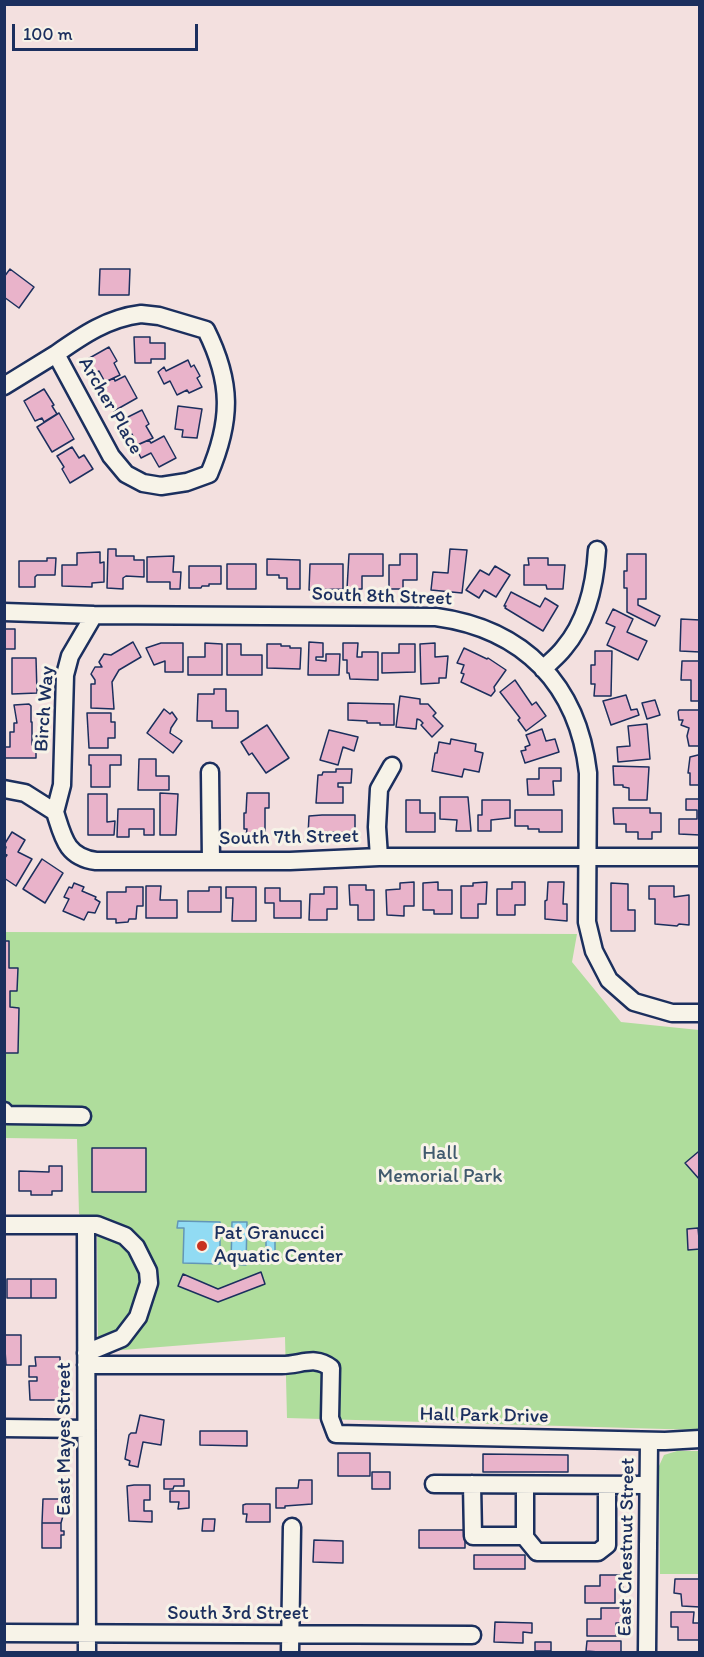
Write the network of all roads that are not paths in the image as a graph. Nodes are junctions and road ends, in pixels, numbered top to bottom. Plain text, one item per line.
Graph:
1 (56, 354) junction
2 (6, 380) edge
3 (597, 550) dead end
4 (4, 612) edge
5 (94, 615) junction
6 (543, 669) junction
7 (392, 766) dead end
8 (210, 771) dead end
9 (4, 789) edge
10 (55, 812) junction
11 (379, 857) junction
12 (699, 857) edge
13 (588, 858) junction
14 (211, 861) junction
15 (699, 1013) edge
16 (4, 1112) edge
17 (82, 1116) dead end
18 (4, 1226) edge
19 (86, 1226) junction
20 (86, 1359) junction
21 (4, 1428) edge
22 (86, 1429) junction
23 (699, 1439) edge
24 (649, 1441) junction
25 (434, 1484) dead end
26 (472, 1484) junction
27 (525, 1485) junction
28 (648, 1485) junction
29 (607, 1486) junction
30 (292, 1527) dead end
31 (525, 1537) junction
32 (4, 1633) edge
33 (87, 1634) junction
34 (290, 1635) junction
35 (472, 1635) dead end
36 (87, 1653) edge
37 (290, 1653) edge
38 (647, 1653) edge

1 - 1 street, Archer Place
1 - 2 street, Archer Place
3 - 6 street
4 - 5 street, South 8th Street
5 - 6 street, South 8th Street
5 - 10 street, Birch Way
6 - 13 street, South 8th Street
7 - 11 street
8 - 14 street
9 - 10 street
10 - 14 street, South 7th Street
11 - 13 street, South 7th Street
11 - 14 street, South 7th Street
12 - 13 street, South 7th Street
13 - 15 street
16 - 17 street
18 - 19 street
19 - 20 street, East Mayes Street
19 - 20 street
20 - 22 street, East Mayes Street
20 - 24 street, Hall Park Drive
21 - 22 street
22 - 33 street, East Mayes Street
23 - 24 street
24 - 28 street, East Chestnut Street
25 - 26 street
26 - 27 street
26 - 31 street
27 - 29 street
27 - 31 street
28 - 29 street
28 - 38 street, East Chestnut Street
29 - 31 street
30 - 34 street
32 - 33 street, South 3rd Street
33 - 34 street, South 3rd Street
33 - 36 street, East Mayes Street
34 - 35 street, South 3rd Street
34 - 37 street

